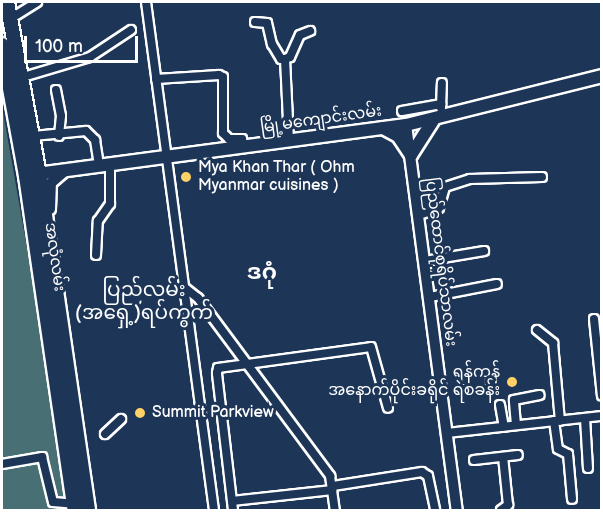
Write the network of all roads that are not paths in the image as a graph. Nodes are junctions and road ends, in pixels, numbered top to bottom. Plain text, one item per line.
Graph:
1 (7, 2) edge
2 (37, 2) edge
3 (146, 2) edge
4 (10, 19) junction
5 (255, 22) dead end
6 (131, 30) dead end
7 (310, 31) dead end
8 (2, 45) edge
9 (285, 59) junction
10 (602, 76) edge
11 (23, 77) junction
12 (156, 79) junction
13 (442, 83) dead end
14 (56, 90) dead end
15 (441, 104) junction
16 (402, 111) dead end
17 (437, 118) junction
18 (266, 119) dead end
19 (406, 125) junction
20 (383, 129) junction
21 (33, 136) junction
22 (59, 136) junction
23 (289, 141) junction
24 (268, 144) junction
25 (244, 147) junction
26 (411, 155) junction
27 (166, 157) junction
28 (105, 165) junction
29 (66, 170) junction
30 (33, 175) junction
31 (542, 177) dead end
32 (419, 215) junction
33 (47, 227) junction
34 (484, 251) dead end
35 (96, 255) dead end
36 (425, 261) junction
37 (497, 284) dead end
38 (185, 288) junction
39 (430, 297) junction
40 (594, 319) dead end
41 (537, 330) dead end
42 (246, 363) junction
43 (540, 395) dead end
44 (602, 396) edge
45 (500, 405) dead end
46 (388, 408) dead end
47 (602, 416) edge
48 (585, 418) junction
49 (121, 419) dead end
50 (557, 421) junction
51 (516, 425) junction
52 (504, 427) junction
53 (447, 433) junction
54 (105, 434) dead end
55 (518, 455) dead end
56 (503, 457) junction
57 (474, 460) dead end
58 (2, 464) edge
59 (588, 468) dead end
60 (332, 488) junction
61 (572, 499) dead end
62 (232, 506) edge
63 (75, 507) edge
64 (88, 510) edge
65 (214, 510) edge
66 (335, 510) edge
67 (435, 510) edge
68 (457, 510) edge
69 (501, 510) edge

1 - 4 main road
2 - 4 street
3 - 12 street
4 - 11 main road
5 - 9 street
6 - 11 street
7 - 9 street
8 - 30 main road, အလုံလမ်း
9 - 23 street
10 - 17 main road, မြို့မကျောင်းလမ်း
11 - 21 main road
12 - 25 street
12 - 27 street
13 - 15 street
14 - 22 street
15 - 16 street
15 - 17 street
17 - 19 main road, မြို့မကျောင်းလမ်း
17 - 26 main road
18 - 24 street
19 - 20 main road, မြို့မကျောင်းလမ်း
19 - 26 street, ပြည်ထောင်စုရိပ်သာလမ်း
20 - 23 main road, မြို့မကျောင်းလမ်း
20 - 26 main road
21 - 22 street
21 - 30 main road
22 - 28 street
23 - 24 main road, မြို့မကျောင်းလမ်း
24 - 25 main road, မြို့မကျောင်းလမ်း
25 - 27 main road, မြို့မကျောင်းလမ်း
26 - 32 street, ပြည်ထောင်စုရိပ်သာလမ်း
27 - 28 main road, မြို့မကျောင်းလမ်း
27 - 38 street
28 - 29 main road, မြို့မကျောင်းလမ်း
28 - 35 street
29 - 30 main road, မြို့မကျောင်းလမ်း
29 - 33 street
30 - 33 main road, အလုံလမ်း
30 - 63 main road, အလုံလမ်း
31 - 32 street
32 - 36 street, ပြည်ထောင်စုရိပ်သာလမ်း
33 - 64 main road, အလုံလမ်း
34 - 36 street
36 - 39 street, ပြည်ထောင်စုရိပ်သာလမ်း
37 - 39 street
38 - 42 street
38 - 65 street
39 - 53 street, ပြည်ထောင်စုရိပ်သာလမ်း
40 - 44 street
41 - 50 street
42 - 46 street
42 - 60 street
42 - 62 street
43 - 51 street
45 - 52 street
47 - 48 street
48 - 50 street
48 - 59 street
49 - 54 street
50 - 51 street
50 - 61 street
51 - 52 street
52 - 53 street
53 - 68 street, ပြည်ထောင်စုရိပ်သာလမ်း
55 - 56 street
56 - 57 street
56 - 69 street
58 - 63 street
60 - 62 street
60 - 66 street
60 - 67 street

